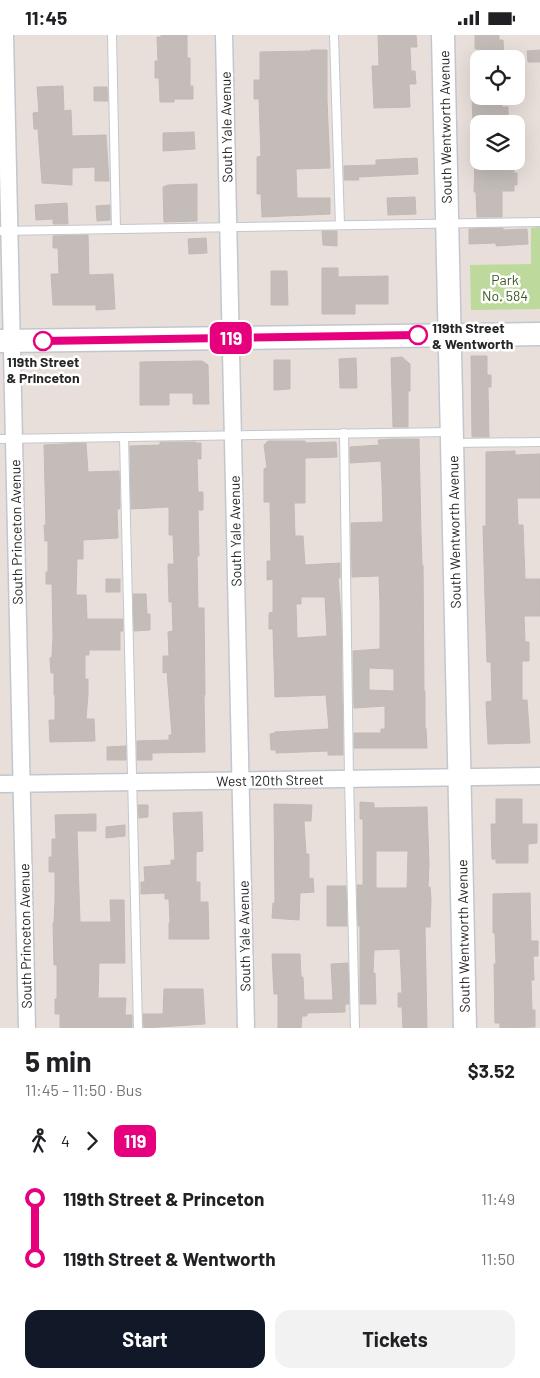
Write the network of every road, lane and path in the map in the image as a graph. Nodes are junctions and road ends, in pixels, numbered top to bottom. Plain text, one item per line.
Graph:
1 (5, 35) edge
2 (112, 35) edge
3 (224, 35) edge
4 (334, 35) edge
5 (443, 35) edge
6 (540, 222) edge
7 (447, 224) junction
8 (340, 225) junction
9 (228, 227) junction
10 (116, 229) junction
11 (4, 231) edge
12 (540, 334) edge
13 (449, 335) junction
14 (231, 338) junction
15 (6, 341) edge
16 (344, 433) junction
17 (233, 435) junction
18 (124, 437) junction
19 (452, 437) junction
20 (7, 439) edge
21 (540, 442) edge
22 (540, 776) edge
23 (459, 777) junction
24 (349, 779) junction
25 (241, 780) junction
26 (132, 782) junction
27 (22, 783) junction
28 (0, 784) edge
29 (27, 1028) edge
30 (138, 1028) edge
31 (246, 1028) edge
32 (355, 1028) edge
33 (465, 1028) edge

1 - 11 street, South Princeton Avenue
2 - 10 lane
3 - 9 street, South Yale Avenue
4 - 8 lane
5 - 7 street, South Wentworth Avenue
6 - 7 lane
7 - 8 lane
7 - 13 street, South Wentworth Avenue
8 - 9 lane
9 - 10 lane
9 - 14 street, South Yale Avenue
10 - 11 lane
11 - 15 street, South Princeton Avenue
12 - 13 street
13 - 14 street
13 - 19 street, South Wentworth Avenue
14 - 15 street
14 - 17 street, South Yale Avenue
15 - 20 street, South Princeton Avenue
16 - 17 lane
16 - 19 lane
16 - 24 lane
17 - 18 lane
17 - 25 street, South Yale Avenue
18 - 20 lane
18 - 26 lane
19 - 21 lane
19 - 23 street, South Wentworth Avenue
20 - 27 street, South Princeton Avenue
22 - 23 street, West 120th Street
23 - 24 street, West 120th Street
23 - 33 street, South Wentworth Avenue
24 - 25 street, West 120th Street
24 - 32 lane
25 - 26 street, West 120th Street
25 - 31 street, South Yale Avenue
26 - 27 street, West 120th Street
26 - 30 lane
27 - 28 street, West 120th Street
27 - 29 street, South Princeton Avenue

